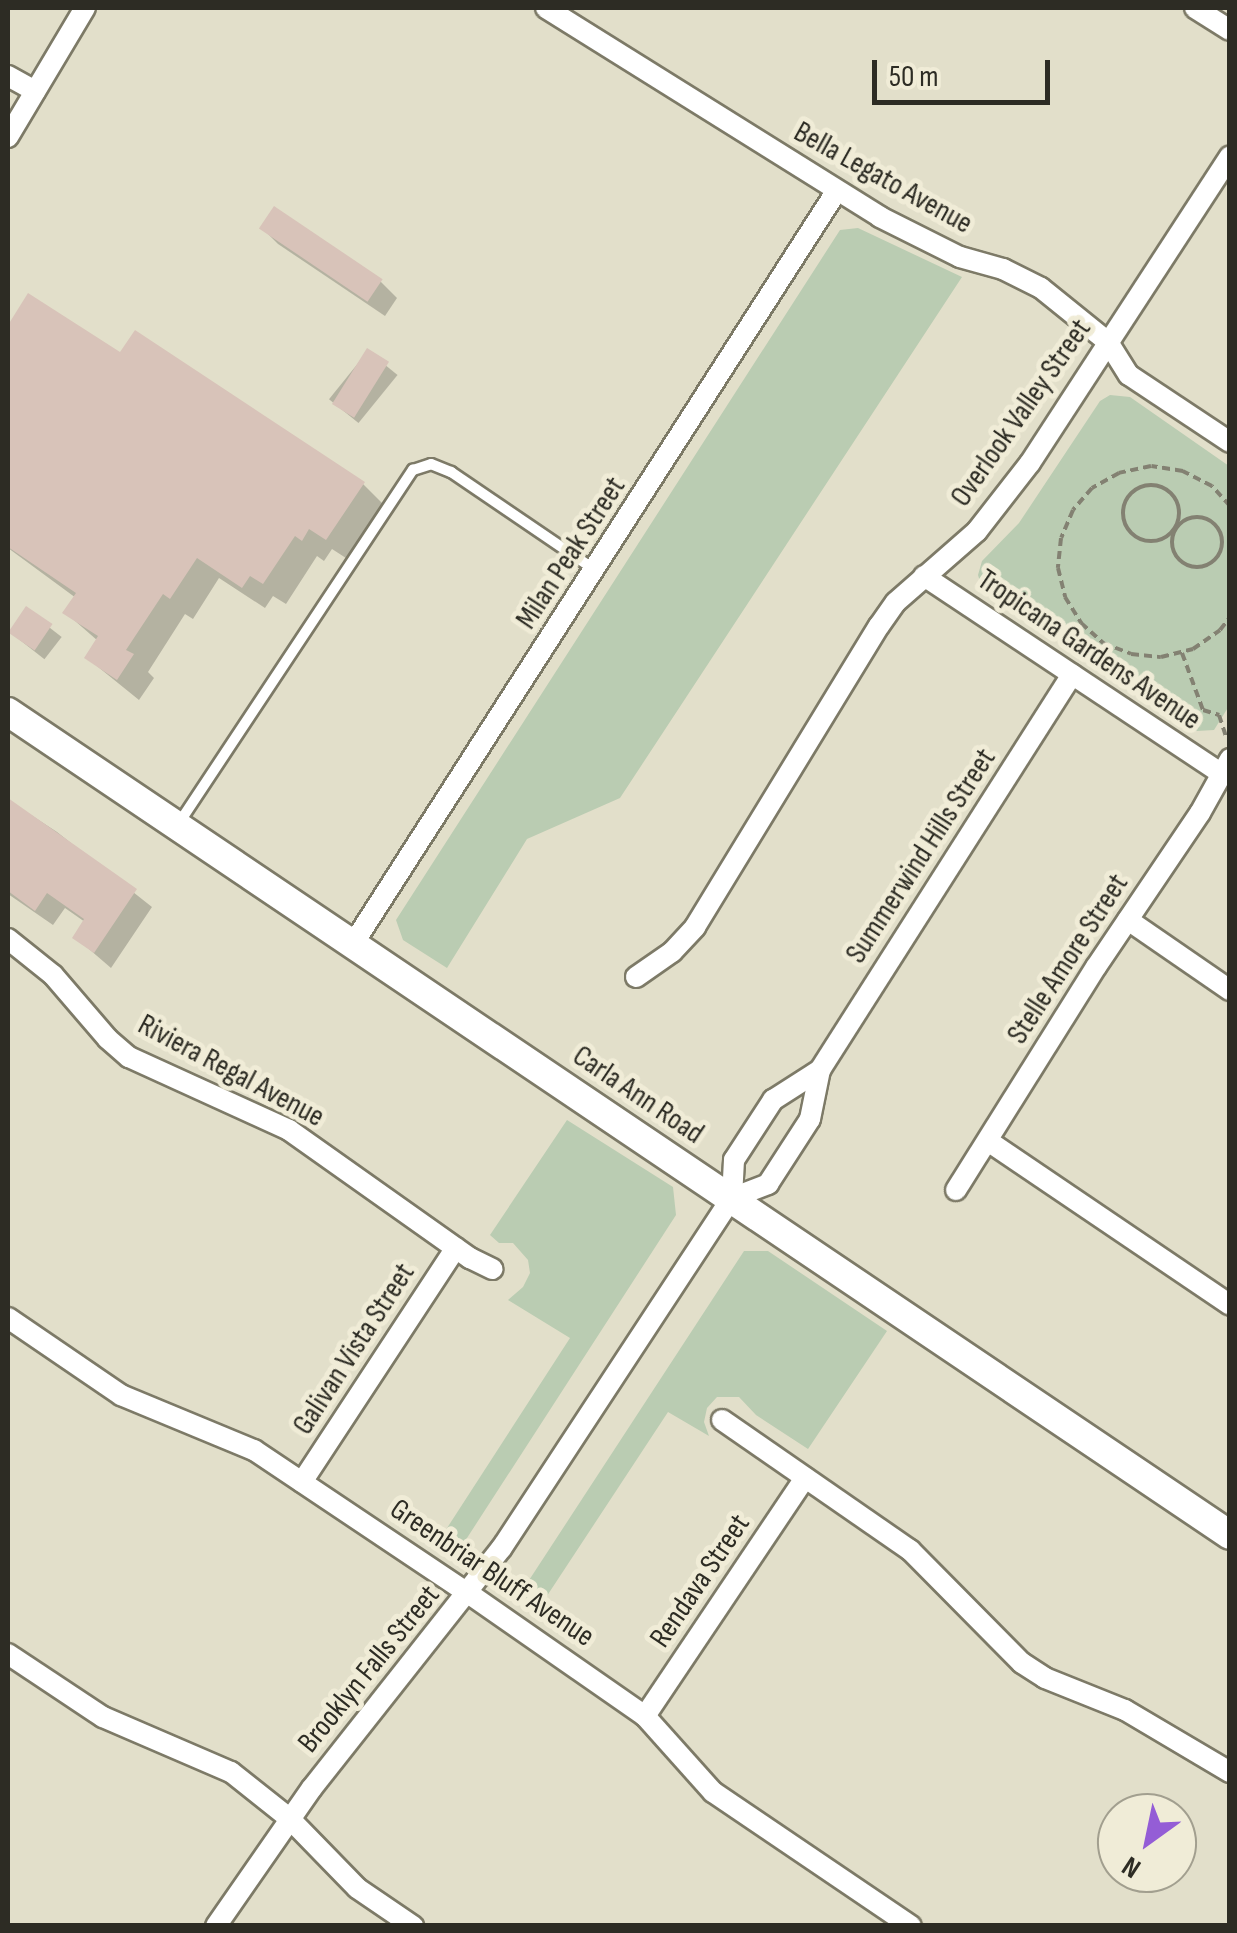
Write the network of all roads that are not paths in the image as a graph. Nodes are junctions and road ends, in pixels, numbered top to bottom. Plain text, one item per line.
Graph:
1 (85, 8) edge
2 (546, 8) edge
3 (1194, 8) edge
4 (1230, 30) edge
5 (8, 76) edge
6 (34, 92) junction
7 (8, 136) edge
8 (1230, 156) edge
9 (836, 192) junction
10 (1108, 342) junction
11 (1230, 442) edge
12 (596, 570) junction
13 (924, 576) junction
14 (1072, 674) junction
15 (8, 712) edge
16 (1226, 766) edge
17 (178, 826) junction
18 (1128, 920) junction
19 (8, 939) edge
20 (353, 944) junction
21 (636, 977) dead end
22 (1230, 990) edge
23 (820, 1070) junction
24 (988, 1142) junction
25 (956, 1190) dead end
26 (732, 1198) junction
27 (456, 1248) junction
28 (493, 1269) dead end
29 (1230, 1305) edge
30 (8, 1318) edge
31 (722, 1420) dead end
32 (805, 1478) junction
33 (302, 1482) junction
34 (1230, 1535) edge
35 (468, 1593) junction
36 (8, 1654) edge
37 (645, 1716) junction
38 (1230, 1772) edge
39 (290, 1819) junction
40 (216, 1926) edge
41 (412, 1926) edge
42 (911, 1926) edge

1 - 6 street
2 - 9 street, Bella Legato Avenue
3 - 4 street
5 - 6 street
6 - 7 street
8 - 10 street, Overlook Valley Street
9 - 10 street, Bella Legato Avenue
9 - 12 street, Milan Peak Street
10 - 11 street, Bella Legato Avenue
10 - 13 street, Overlook Valley Street
12 - 17 lane
12 - 20 street, Milan Peak Street
13 - 14 street, Tropicana Gardens Avenue
13 - 21 street, Overlook Valley Street
14 - 16 street, Tropicana Gardens Avenue
14 - 23 street, Summerwind Hills Street
15 - 17 street, Carla Ann Road
16 - 18 street, Stelle Amore Street
17 - 20 street, Carla Ann Road
18 - 22 street
18 - 24 street, Stelle Amore Street
19 - 27 street, Riviera Regal Avenue
20 - 26 street, Carla Ann Road
23 - 26 street, Summerwind Hills Street
23 - 26 street, Summerwind Hills Street
24 - 25 street, Stelle Amore Street
24 - 29 street
26 - 34 street, Carla Ann Road
26 - 35 street, Brooklyn Falls Street
27 - 28 street, Riviera Regal Avenue
27 - 33 street, Galivan Vista Street
30 - 33 street, Greenbriar Bluff Avenue
31 - 32 street
32 - 37 street, Rendava Street
32 - 38 street
33 - 35 street, Greenbriar Bluff Avenue
35 - 37 street, Greenbriar Bluff Avenue
35 - 39 street, Brooklyn Falls Street
36 - 39 street
37 - 42 street, Greenbriar Bluff Avenue
39 - 40 street, Brooklyn Falls Street
39 - 41 street

